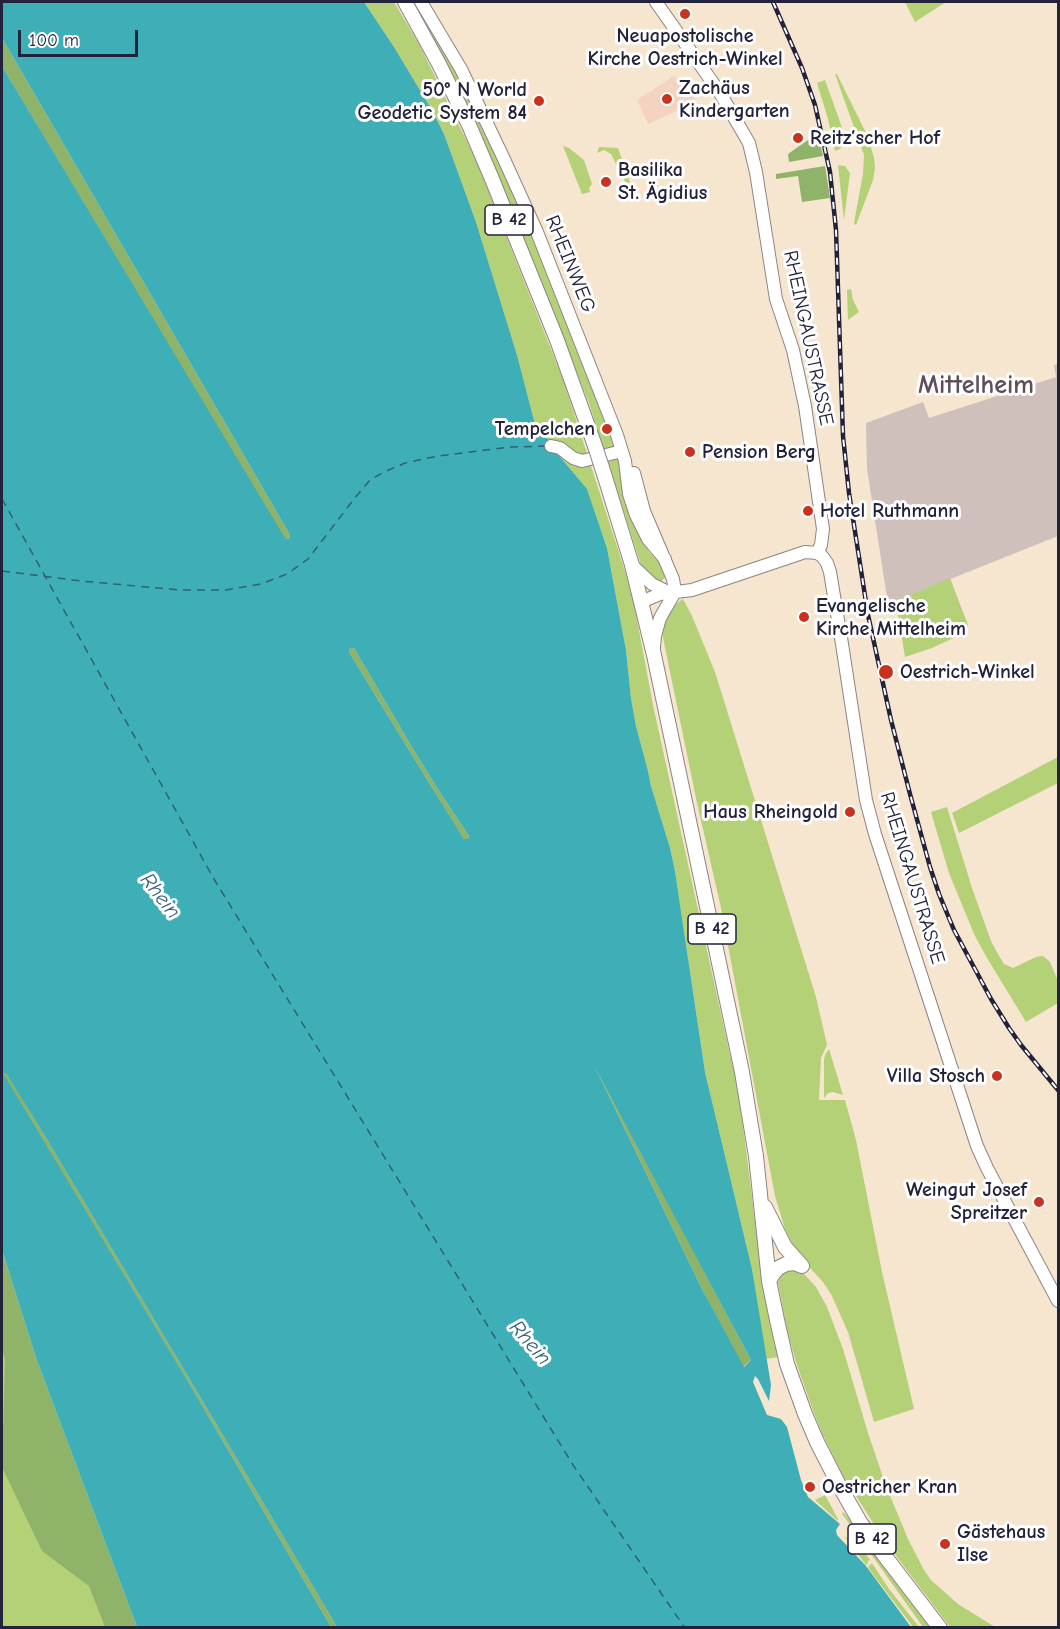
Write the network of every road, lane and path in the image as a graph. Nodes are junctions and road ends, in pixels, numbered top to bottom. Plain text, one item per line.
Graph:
1 (405, 2) edge
2 (421, 2) edge
3 (660, 6) edge
4 (551, 446) dead end
5 (622, 451) junction
6 (817, 553) junction
7 (632, 565) junction
8 (670, 596) junction
9 (641, 602) junction
10 (654, 655) junction
11 (760, 1194) junction
12 (769, 1281) junction
13 (1059, 1301) edge
14 (940, 1628) edge

1 - 7 main road, B 42, bridge
2 - 5 main road, RHEINWEG
3 - 6 main road, RHEINGAUSTRASSE
4 - 5 main road
5 - 8 main road, RHEINWEG
6 - 8 main road
6 - 13 main road, RHEINGAUSTRASSE
7 - 8 main road
7 - 9 main road, B 42
8 - 9 main road
8 - 10 main road
9 - 10 main road, B 42
10 - 11 main road, B 42
11 - 12 main road, B 42
11 - 12 main road
12 - 14 main road, B 42

